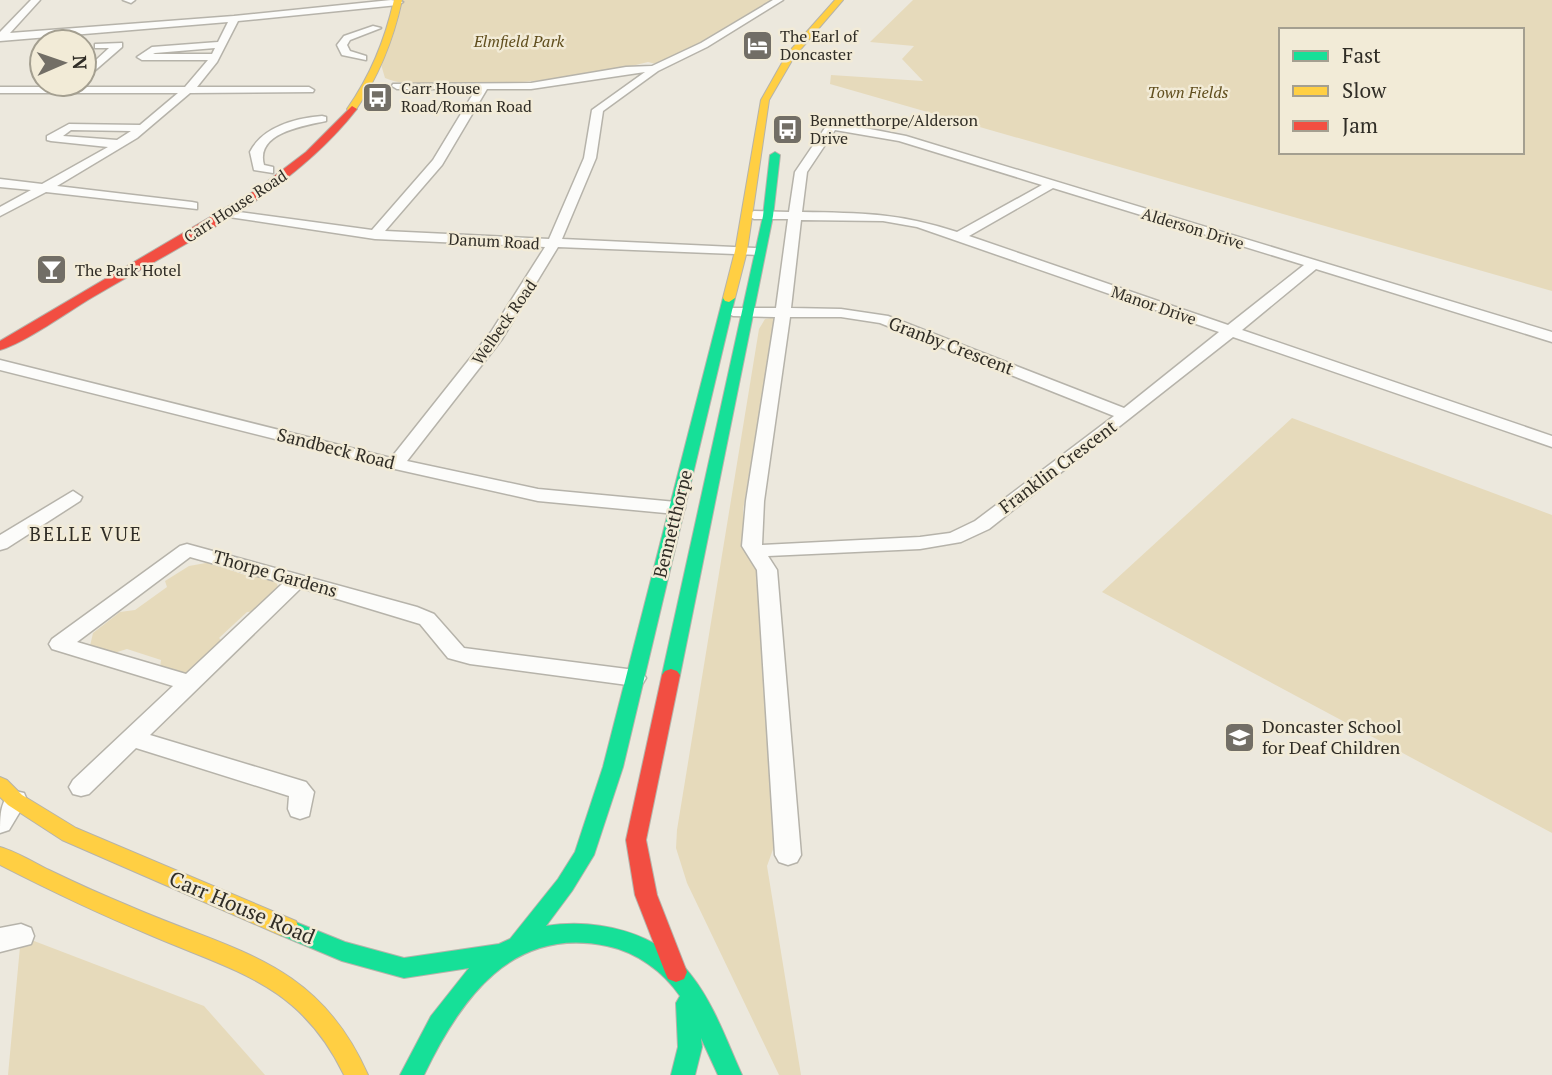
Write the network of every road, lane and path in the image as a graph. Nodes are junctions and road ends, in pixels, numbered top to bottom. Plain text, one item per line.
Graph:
1 (36, 0) edge
2 (270, 0) edge
3 (779, 0) edge
4 (839, 0) edge
5 (398, 1) edge
6 (380, 2) edge
7 (272, 16) junction
8 (234, 19) junction
9 (376, 28) junction
10 (1, 37) edge
11 (221, 45) junction
12 (98, 47) dead end
13 (214, 57) junction
14 (98, 60) edge
15 (104, 60) junction
16 (359, 63) joint
17 (98, 65) edge
18 (654, 69) junction
19 (776, 82) junction
20 (397, 86) dead end
21 (98, 87) edge
22 (189, 88) junction
23 (482, 88) junction
24 (28, 89) edge
25 (0, 90) edge
26 (309, 90) dead end
27 (326, 114) joint
28 (141, 128) junction
29 (118, 144) junction
30 (269, 170) junction
31 (774, 171) junction
32 (801, 172) junction
33 (0, 183) edge
34 (1052, 184) junction
35 (45, 188) junction
36 (192, 206) dead end
37 (0, 212) edge
38 (229, 213) junction
39 (746, 215) junction
40 (768, 216) junction
41 (796, 217) junction
42 (375, 235) junction
43 (958, 237) junction
44 (555, 244) junction
45 (741, 251) junction
46 (760, 252) junction
47 (1314, 264) junction
48 (726, 312) junction
49 (747, 312) junction
50 (782, 312) junction
51 (24, 313) dead end
52 (1229, 331) junction
53 (1552, 337) edge
54 (0, 346) edge
55 (0, 365) edge
56 (1126, 415) junction
57 (1552, 442) edge
58 (395, 464) junction
59 (73, 497) dead end
60 (676, 508) junction
61 (0, 544) edge
62 (755, 551) junction
63 (298, 580) junction
64 (635, 678) junction
65 (190, 683) junction
66 (131, 738) junction
67 (81, 787) dead end
68 (7, 793) edge
69 (300, 809) dead end
70 (0, 823) edge
71 (0, 855) edge
72 (788, 855) dead end
73 (511, 949) junction
74 (677, 974) junction
75 (687, 992) junction
76 (317, 1015) junction
77 (326, 1054) dead end
78 (356, 1075) edge
79 (412, 1075) edge
80 (683, 1075) edge
81 (730, 1075) edge

1 - 10 street
2 - 7 street
3 - 18 street
4 - 19 main road, Bennetthorpe
5 - 6 street
5 - 38 main road, Carr House Road
6 - 7 street
6 - 9 main road
7 - 8 street
8 - 10 street
8 - 11 street
9 - 16 main road
9 - 16 street
11 - 13 street
11 - 13 street
12 - 15 street
13 - 22 street
14 - 15 street
15 - 17 street
18 - 23 street
18 - 44 street, Welbeck Road
19 - 31 main road, Bennetthorpe
19 - 39 main road, Bennetthorpe
20 - 23 street
21 - 22 street
22 - 26 street
22 - 28 street
23 - 42 street
24 - 25 street
27 - 30 main road, Carr House Road
27 - 30 street, Carr House Road
28 - 29 street
28 - 29 street
29 - 35 street
30 - 51 main road, Carr House Road
31 - 32 street
31 - 40 main road, Bennetthorpe
32 - 34 street, Alderson Drive
32 - 41 street
33 - 35 street
34 - 43 street
34 - 47 street, Alderson Drive
35 - 36 street
35 - 37 street
38 - 42 street, Danum Road
38 - 54 main road, Carr House Road
39 - 40 street, Manor Drive
39 - 45 main road, Bennetthorpe
40 - 41 street, Manor Drive
40 - 46 main road, Bennetthorpe
41 - 43 street, Manor Drive
41 - 50 street
42 - 44 street, Danum Road
43 - 52 street, Manor Drive
44 - 45 street, Danum Road
44 - 58 street, Welbeck Road
45 - 46 street, Danum Road
45 - 48 main road, Bennetthorpe
46 - 49 main road, Bennetthorpe
47 - 52 street, Franklin Crescent
47 - 53 street, Alderson Drive
48 - 49 street, Granby Crescent
48 - 60 main road, Bennetthorpe
49 - 50 street, Granby Crescent
49 - 74 main road, Bennetthorpe
50 - 56 street, Granby Crescent
50 - 62 street
52 - 56 street, Franklin Crescent
52 - 57 street, Manor Drive
55 - 58 street, Sandbeck Road
56 - 62 street, Franklin Crescent
58 - 60 street, Sandbeck Road
59 - 61 street
60 - 64 main road, Bennetthorpe
62 - 72 street
63 - 64 street, Thorpe Gardens
63 - 65 street
63 - 65 street, Thorpe Gardens
64 - 73 main road, Bennetthorpe
65 - 66 street
66 - 67 street
66 - 69 street
68 - 70 street
68 - 73 main road, Carr House Road
71 - 76 main road
73 - 74 main road, Carr House Road
73 - 79 main road, Bennetthorpe
74 - 75 main road, Bennetthorpe
75 - 80 main road
75 - 81 main road, Bennetthorpe
76 - 77 main road
76 - 78 main road

